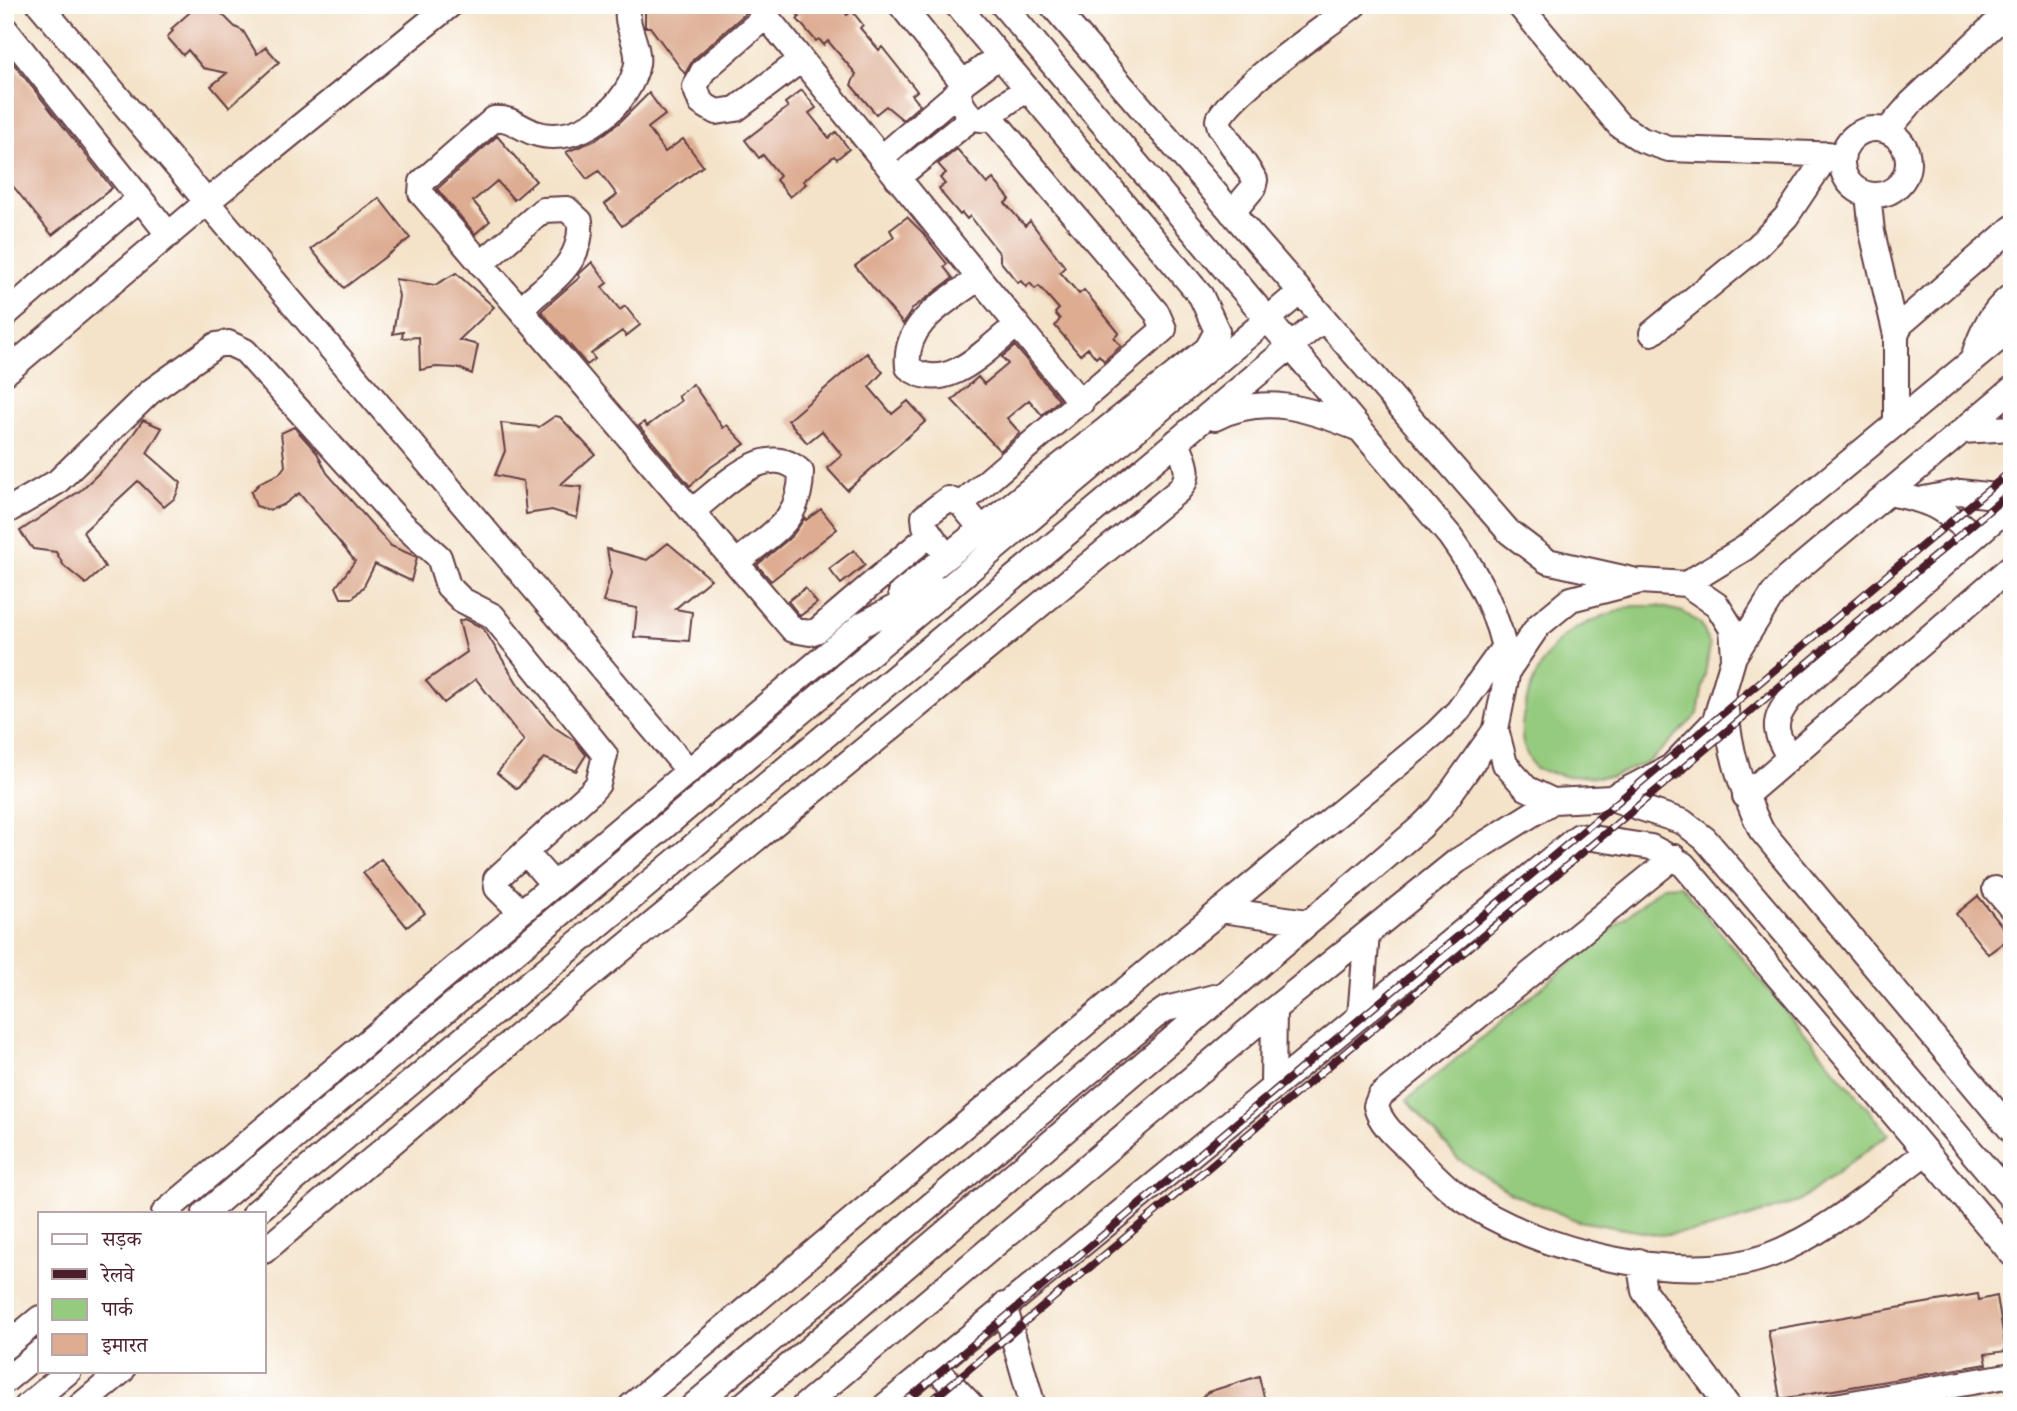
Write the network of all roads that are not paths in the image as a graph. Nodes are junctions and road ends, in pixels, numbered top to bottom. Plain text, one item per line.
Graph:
1 (450, 5) edge
2 (629, 5) edge
3 (901, 5) edge
4 (957, 5) edge
5 (1052, 5) edge
6 (1354, 5) edge
7 (1519, 5) edge
8 (46, 7) edge
9 (1006, 8) edge
10 (2012, 8) edge
11 (761, 11) edge
12 (5, 29) edge
13 (980, 34) junction
14 (999, 56) junction
15 (802, 60) junction
16 (961, 87) junction
17 (1026, 89) junction
18 (982, 116) junction
19 (1886, 131) junction
20 (1835, 155) junction
21 (881, 158) junction
22 (897, 178) junction
23 (1868, 194) junction
24 (140, 198) junction
25 (207, 202) junction
26 (1232, 213) junction
27 (2012, 228) edge
28 (169, 234) junction
29 (481, 264) junction
30 (1227, 272) junction
31 (979, 278) junction
32 (1300, 292) junction
33 (2012, 295) edge
34 (1201, 296) junction
35 (520, 309) junction
36 (5, 315) edge
37 (1268, 319) junction
38 (1323, 319) junction
39 (1017, 325) junction
40 (2012, 328) edge
41 (1652, 333) dead end
42 (1896, 335) junction
43 (1291, 346) junction
44 (1971, 361) junction
45 (5, 373) edge
46 (2012, 389) edge
47 (1081, 403) junction
48 (1896, 424) junction
49 (2012, 428) edge
50 (1361, 430) junction
51 (1962, 431) junction
52 (1182, 437) junction
53 (1888, 493) junction
54 (2012, 498) edge
55 (1924, 499) junction
56 (961, 504) junction
57 (2012, 504) edge
58 (692, 511) junction
59 (5, 512) edge
60 (981, 528) junction
61 (929, 534) junction
62 (1974, 537) junction
63 (948, 555) junction
64 (736, 563) junction
65 (975, 566) junction
66 (2012, 566) edge
67 (1641, 581) junction
68 (1686, 584) junction
69 (863, 624) junction
70 (1734, 656) junction
71 (1506, 658) junction
72 (1724, 689) junction
73 (1496, 729) junction
74 (1789, 757) junction
75 (689, 771) junction
76 (1745, 796) junction
77 (1611, 798) junction
78 (1553, 801) junction
79 (525, 852) junction
80 (1674, 857) junction
81 (554, 885) junction
82 (1995, 889) dead end
83 (2012, 909) edge
84 (1222, 910) junction
85 (521, 912) junction
86 (1308, 922) junction
87 (1367, 934) junction
88 (1222, 995) junction
89 (1273, 1009) junction
90 (1360, 1016) junction
91 (1273, 1086) junction
92 (2012, 1131) edge
93 (1924, 1154) junction
94 (2012, 1199) edge
95 (165, 1212) edge
96 (206, 1212) edge
97 (256, 1212) edge
98 (266, 1249) edge
99 (2012, 1254) edge
100 (1639, 1262) junction
101 (1004, 1305) junction
102 (38, 1320) edge
103 (5, 1347) edge
104 (38, 1354) edge
105 (933, 1365) junction
106 (68, 1372) edge
107 (121, 1372) edge
108 (2012, 1375) edge
109 (5, 1381) edge
110 (27, 1406) edge
111 (80, 1406) edge
112 (631, 1406) edge
113 (693, 1406) edge
114 (742, 1406) edge
115 (804, 1406) edge
116 (885, 1406) edge
117 (972, 1406) edge
118 (1033, 1406) edge
119 (1728, 1406) edge
120 (1835, 1406) edge

1 - 25 street
2 - 29 street
3 - 16 street
4 - 13 street
5 - 26 street
6 - 26 street
7 - 20 street
8 - 25 street
9 - 13 street
9 - 30 street
10 - 19 street
11 - 15 street
11 - 15 street
12 - 24 street
13 - 14 street
14 - 16 street
14 - 17 street
15 - 21 street
16 - 18 street
16 - 21 street
17 - 18 street
17 - 34 street
18 - 22 street
18 - 47 street
19 - 20 street
19 - 23 street
20 - 23 street
20 - 41 street
21 - 22 street
22 - 31 street
23 - 42 street
24 - 28 street
24 - 36 street
25 - 28 street
25 - 75 street
26 - 32 street
27 - 42 street
28 - 45 street
29 - 35 street
29 - 35 street
30 - 34 street
30 - 37 street
31 - 39 street
31 - 39 street
32 - 37 street
32 - 38 street
33 - 44 street
34 - 60 street
35 - 58 street
37 - 43 street
37 - 65 street
38 - 43 street
38 - 67 street
39 - 47 street
40 - 44 street
42 - 48 street
43 - 50 street
43 - 52 street
44 - 48 street
46 - 51 street
47 - 56 street
48 - 68 street
49 - 51 street
50 - 52 street
50 - 71 street
51 - 53 street
52 - 97 street
52 - 98 street
53 - 55 street
53 - 70 street
54 - 55 street
55 - 62 street
56 - 60 street
56 - 61 street
57 - 62 street
58 - 64 street
58 - 64 street
59 - 79 street
60 - 63 street
61 - 63 street
61 - 64 street
62 - 74 street
63 - 69 street
65 - 69 street
65 - 96 street
66 - 74 street
67 - 68 street
67 - 71 street
68 - 70 street
69 - 75 street
70 - 72 street
71 - 73 street
71 - 84 street
72 - 76 street
72 - 77 street
73 - 78 street
73 - 86 street
74 - 76 street
75 - 81 street
76 - 92 street
77 - 78 street
77 - 94 street
78 - 87 street
79 - 81 street
79 - 85 street
80 - 90 street
80 - 93 street
80 - 100 street
81 - 85 street
82 - 83 street
84 - 86 street
84 - 112 street
85 - 95 street
86 - 88 street
87 - 89 street
87 - 90 street
88 - 113 street
88 - 114 street
89 - 91 street
89 - 115 street
90 - 91 street
91 - 101 street
93 - 99 street
93 - 100 street
100 - 119 street
101 - 105 street
101 - 118 street
102 - 103 street
104 - 109 street
105 - 116 street
105 - 117 street
106 - 110 street
107 - 111 street
108 - 120 street

